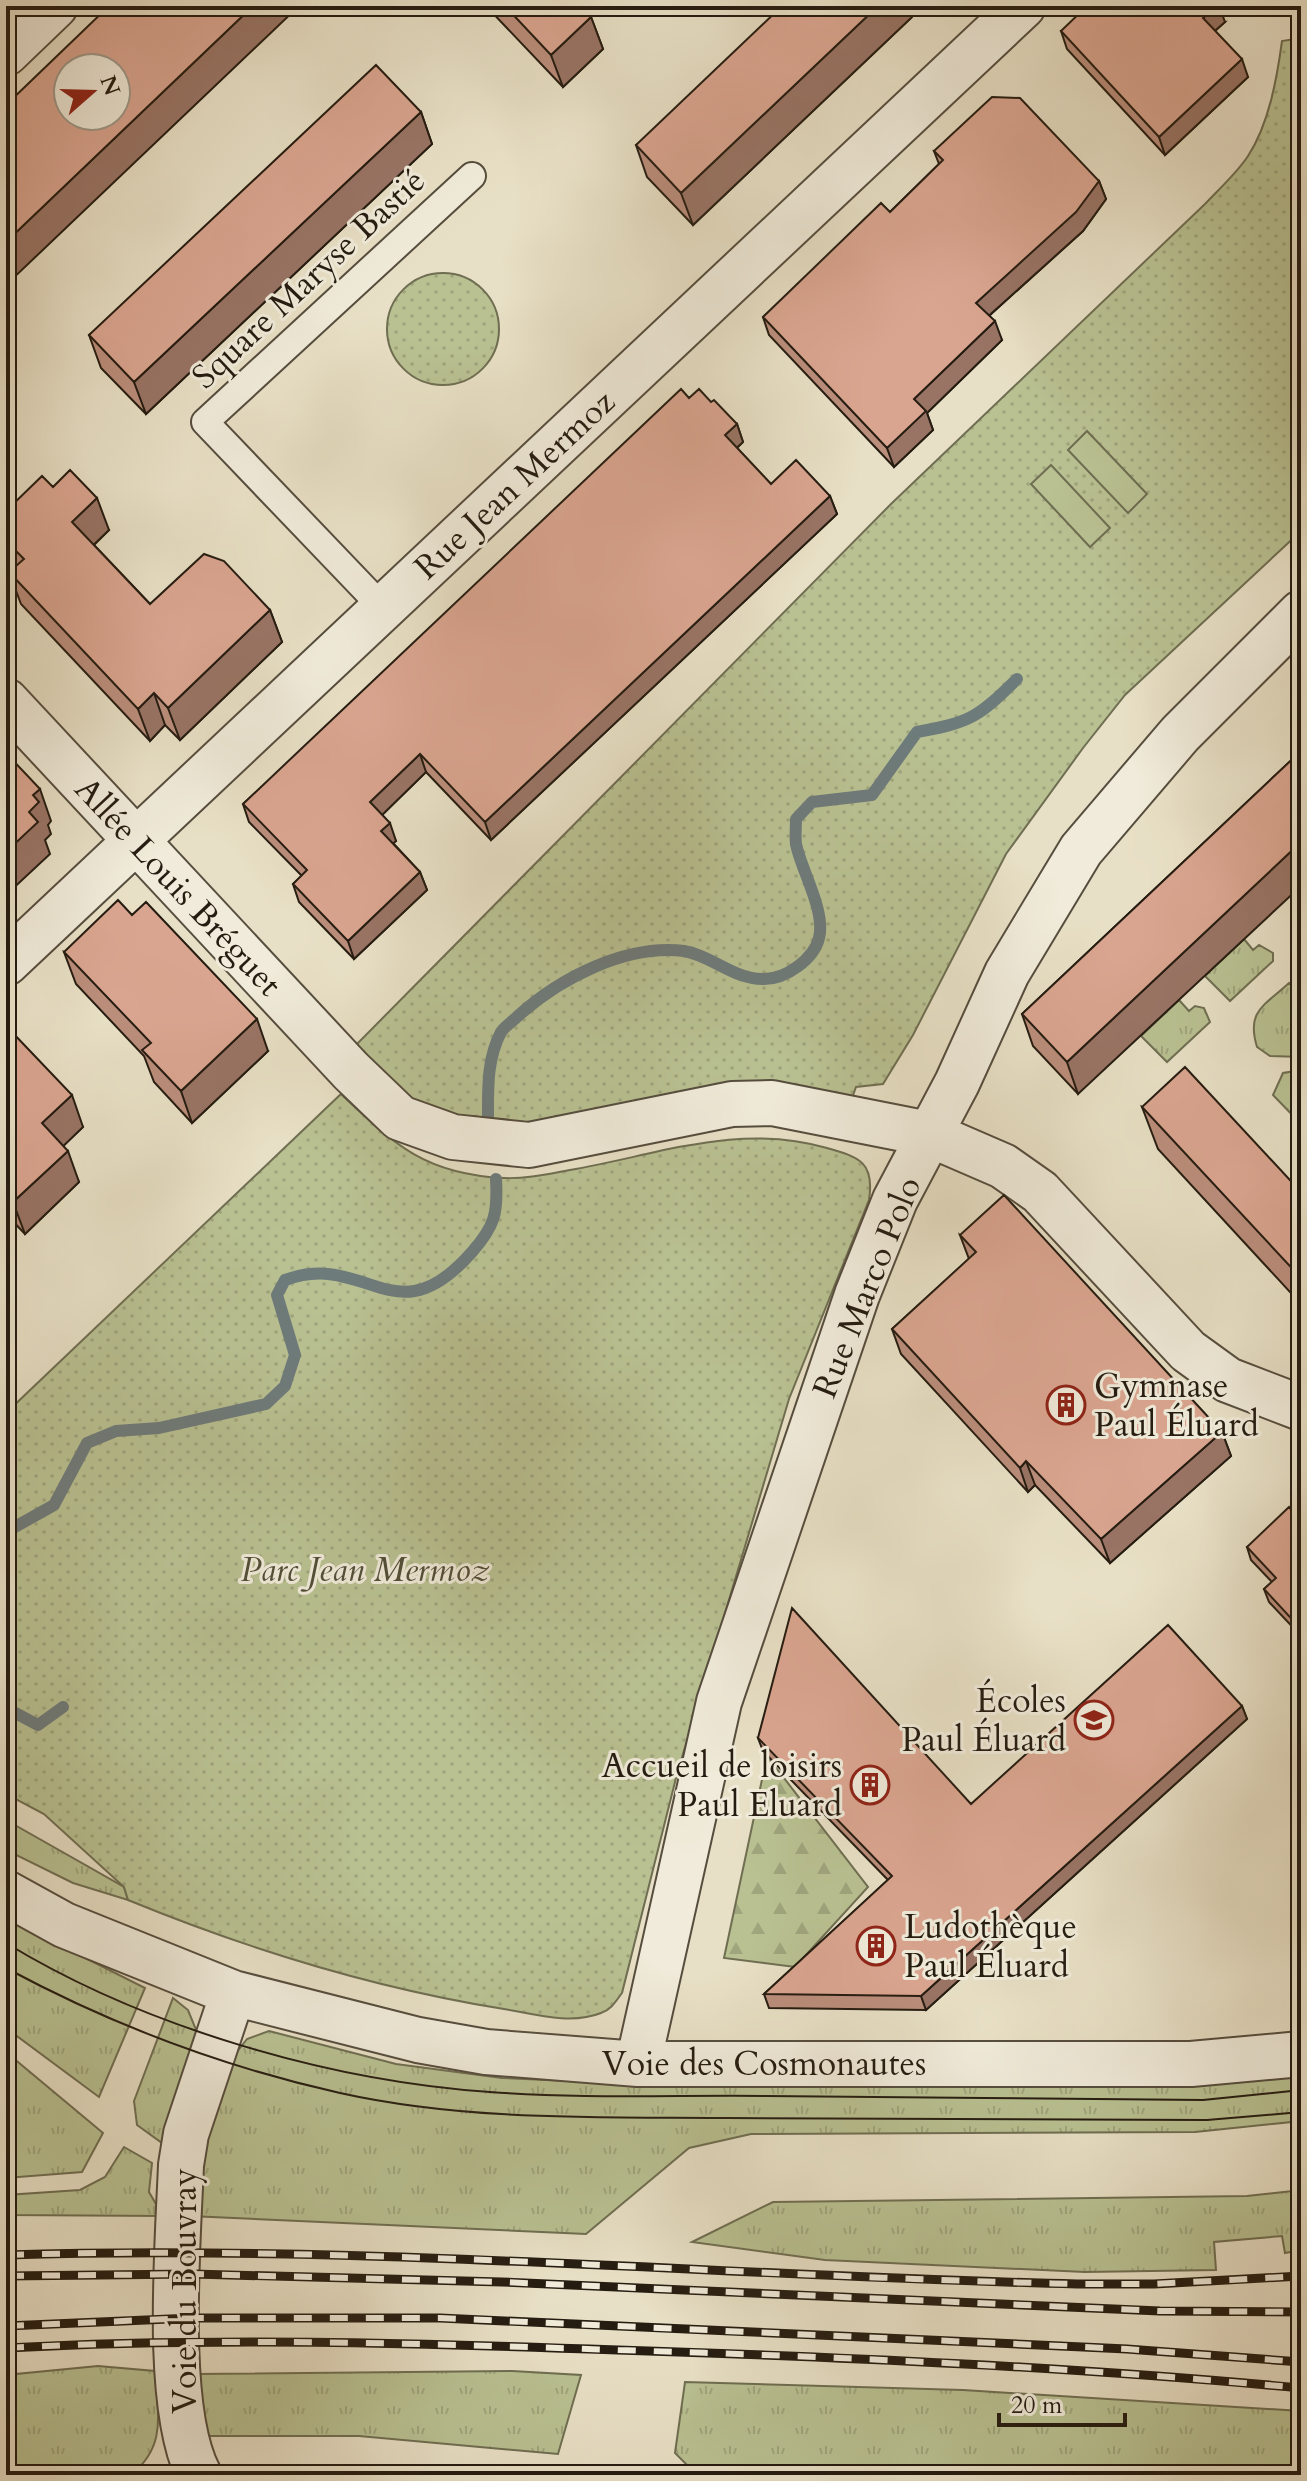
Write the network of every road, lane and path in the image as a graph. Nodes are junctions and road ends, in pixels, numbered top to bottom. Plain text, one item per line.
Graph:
1 (55, 6) edge
2 (1023, 6) edge
3 (6, 53) edge
4 (472, 176) dead end
5 (383, 608) junction
6 (1301, 613) edge
7 (6, 701) edge
8 (136, 841) junction
9 (6, 963) edge
10 (929, 1134) junction
11 (1301, 1408) edge
12 (6, 1893) edge
13 (233, 1993) junction
14 (1301, 2054) edge
15 (638, 2064) junction
16 (187, 2467) edge

1 - 3 street
2 - 5 street, Rue Jean Mermoz
4 - 5 lane, Square Maryse Bastié
5 - 8 street, Rue Jean Mermoz
6 - 10 street, Rue Marco Polo
7 - 8 street, Allée Louis Bréguet
8 - 9 street, Rue Jean Mermoz
8 - 10 street, Allée Louis Bréguet
10 - 11 street, Allée Louis Bréguet
10 - 15 street, Rue Marco Polo
12 - 13 street, Voie des Cosmonautes
13 - 15 street, Voie des Cosmonautes
13 - 16 street, Voie du Bouvray
14 - 15 street, Voie des Cosmonautes

